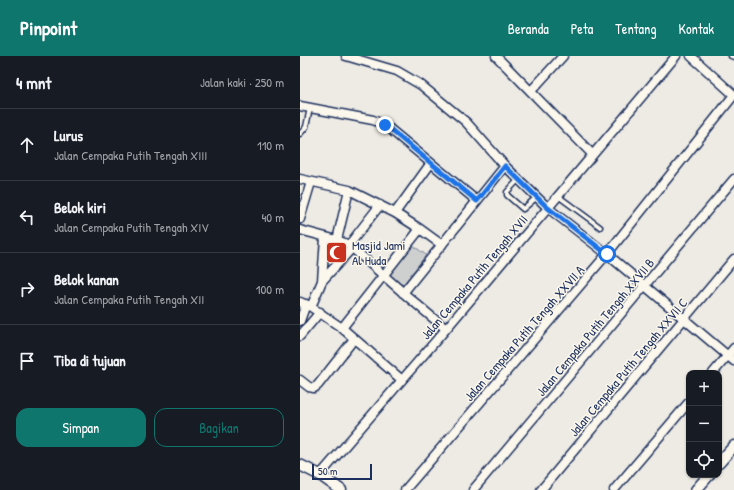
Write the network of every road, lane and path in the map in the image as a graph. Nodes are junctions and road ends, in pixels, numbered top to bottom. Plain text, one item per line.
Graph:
1 (346, 56) edge
2 (496, 56) edge
3 (563, 56) edge
4 (676, 56) edge
5 (691, 56) edge
6 (531, 91) junction
7 (734, 95) edge
8 (300, 106) edge
9 (310, 108) junction
10 (300, 134) edge
11 (592, 154) junction
12 (431, 164) junction
13 (505, 166) junction
14 (300, 179) edge
15 (519, 179) junction
16 (734, 179) edge
17 (310, 182) junction
18 (349, 190) junction
19 (558, 195) junction
20 (537, 197) junction
21 (477, 201) junction
22 (380, 205) junction
23 (548, 208) junction
24 (395, 214) junction
25 (300, 219) edge
26 (600, 227) dead end
27 (420, 228) junction
28 (300, 230) edge
29 (325, 238) junction
30 (337, 240) junction
31 (442, 245) junction
32 (351, 246) junction
33 (607, 254) junction
34 (734, 259) edge
35 (384, 276) junction
36 (322, 281) junction
37 (644, 286) junction
38 (403, 293) junction
39 (306, 304) edge
40 (320, 312) junction
41 (683, 319) junction
42 (300, 321) edge
43 (342, 328) junction
44 (446, 329) junction
45 (300, 336) edge
46 (354, 339) junction
47 (734, 348) edge
48 (731, 358) edge
49 (717, 370) edge
50 (300, 380) edge
51 (402, 380) junction
52 (686, 406) edge
53 (734, 446) edge
54 (722, 460) edge
55 (300, 465) edge
56 (320, 475) junction
57 (706, 478) edge
58 (336, 488) edge
59 (404, 490) edge
60 (473, 490) edge
61 (541, 490) edge
62 (614, 490) edge
63 (696, 490) edge

1 - 13 street
2 - 6 street
3 - 6 street
4 - 11 street, Jalan Cempaka Putih Tengah XVII
5 - 7 street
6 - 11 street
7 - 33 street, Jalan Cempaka Putih Tengah XXVII A
8 - 9 street
9 - 10 lane
9 - 12 street
11 - 19 street, Jalan Cempaka Putih Tengah XVII
12 - 21 street
12 - 24 street
13 - 15 street
13 - 21 street
14 - 17 street
15 - 20 street
15 - 20 lane
16 - 37 street, Jalan Cempaka Putih Tengah XXVII B
17 - 18 street
17 - 25 street
18 - 22 street
18 - 30 street
19 - 23 street, Jalan Cempaka Putih Tengah XVII
19 - 26 lane
20 - 23 street
21 - 31 street
22 - 24 street
22 - 32 street
23 - 33 street
23 - 44 street, Jalan Cempaka Putih Tengah XVII
24 - 27 street
27 - 31 street
27 - 35 street
28 - 29 street
29 - 30 street
29 - 36 street
30 - 32 street
31 - 38 street
32 - 35 street
32 - 36 street
33 - 37 street
33 - 59 street, Jalan Cempaka Putih Tengah XXVII A
34 - 41 street, Jalan Cempaka Putih Tengah XXVII C
35 - 38 street
35 - 43 street
36 - 39 street
37 - 41 street
37 - 60 street, Jalan Cempaka Putih Tengah XXVII B
38 - 44 street
39 - 40 street
39 - 42 street
40 - 43 street
40 - 45 street
41 - 48 street
41 - 61 street, Jalan Cempaka Putih Tengah XXVII C
43 - 46 street
44 - 51 street, Jalan Cempaka Putih Tengah XVII
46 - 50 street
46 - 51 street
47 - 48 street
48 - 49 street
51 - 56 street, Jalan Cempaka Putih Tengah XVII
52 - 62 street
53 - 54 street
55 - 56 street
56 - 58 street
57 - 63 street

